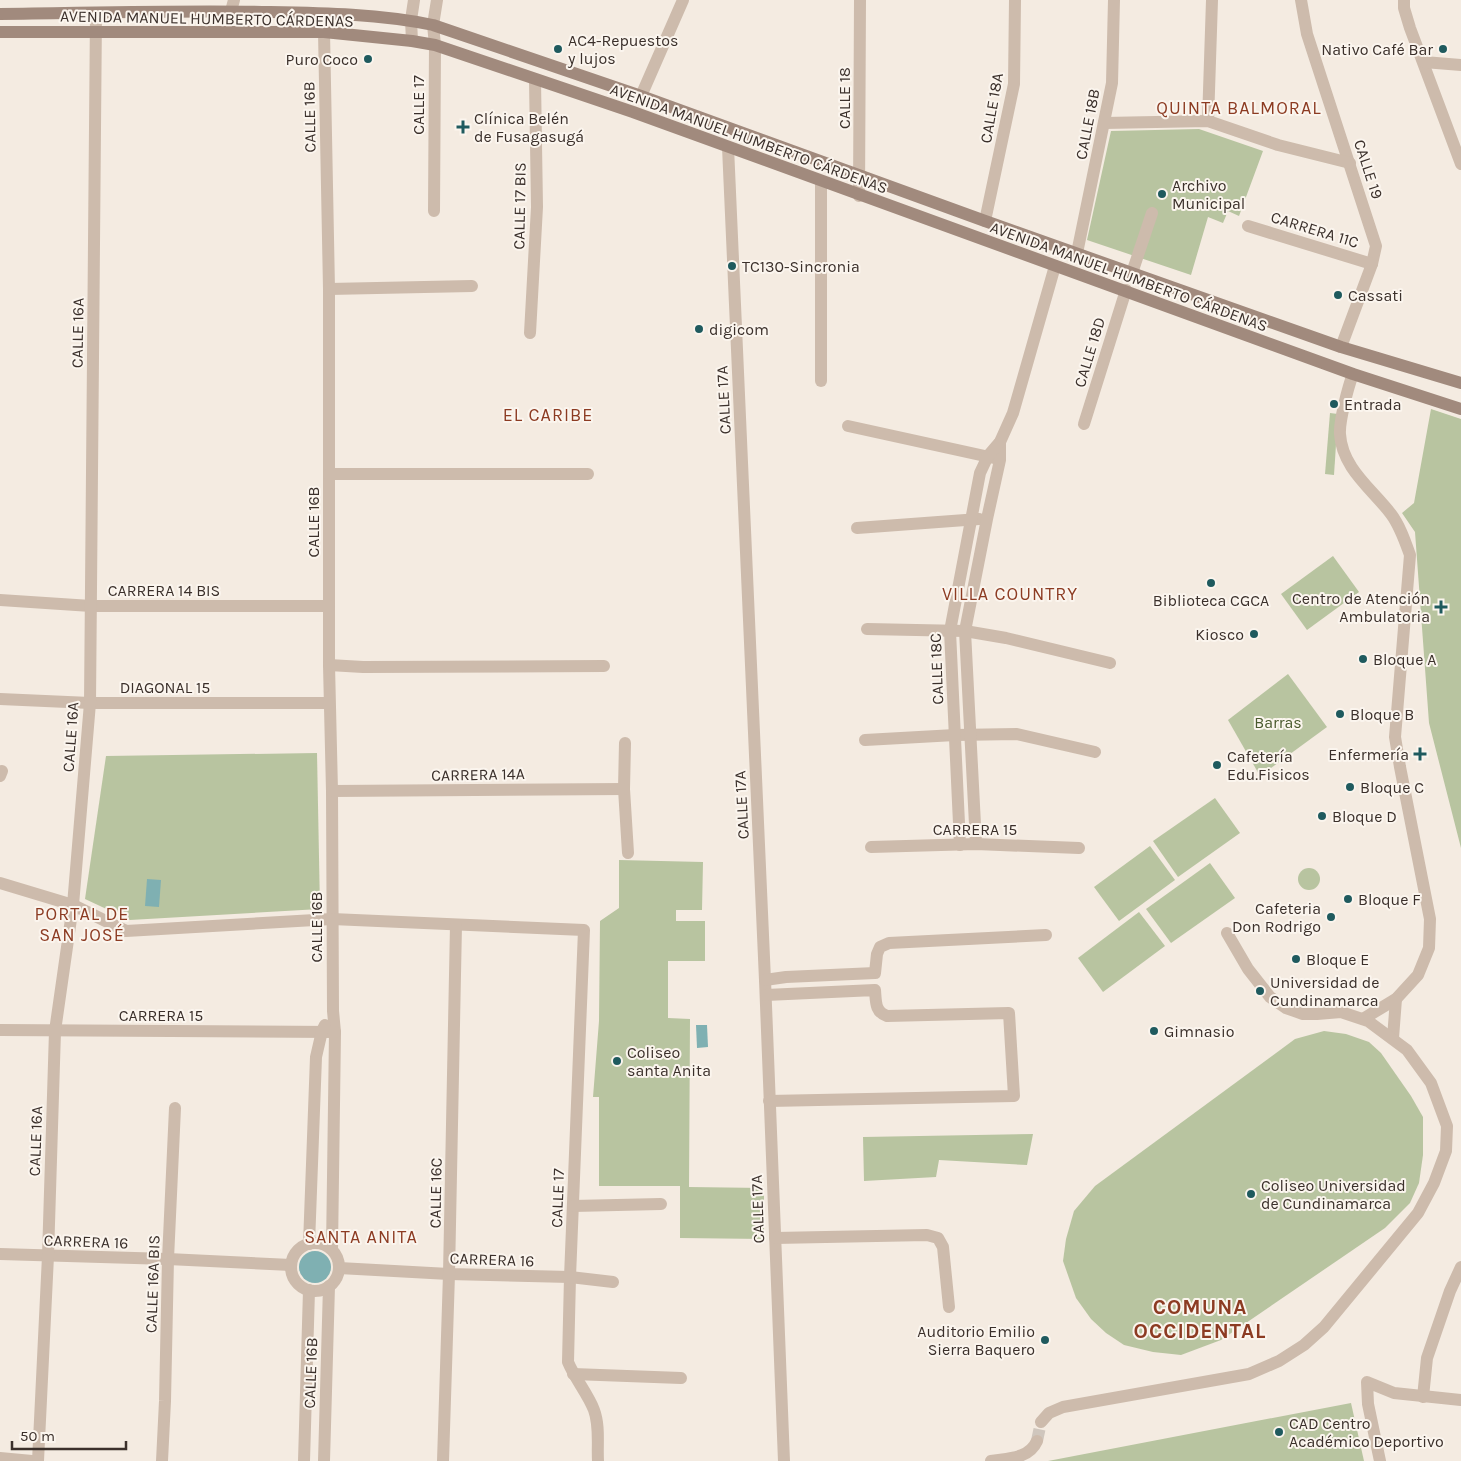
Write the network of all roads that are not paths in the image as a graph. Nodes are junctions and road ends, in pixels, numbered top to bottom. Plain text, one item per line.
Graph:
1 (414, 0) edge
2 (437, 0) edge
3 (683, 0) edge
4 (860, 0) edge
5 (1015, 0) edge
6 (1114, 0) edge
7 (1212, 0) edge
8 (1301, 0) edge
9 (1404, 0) edge
10 (232, 6) edge
11 (96, 13) junction
12 (0, 14) edge
13 (411, 20) junction
14 (433, 25) junction
15 (96, 31) junction
16 (0, 32) edge
17 (324, 32) junction
18 (412, 41) junction
19 (435, 45) junction
20 (1424, 62) junction
21 (1461, 65) edge
22 (535, 80) junction
23 (641, 96) junction
24 (1208, 121) junction
25 (1104, 123) junction
26 (728, 147) junction
27 (1350, 162) junction
28 (1461, 164) edge
29 (860, 174) junction
30 (822, 181) junction
31 (859, 196) junction
32 (434, 211) dead end
33 (1152, 213) dead end
34 (985, 221) junction
35 (1248, 226) dead end
36 (1076, 253) junction
37 (1372, 264) junction
38 (1055, 266) junction
39 (1132, 273) junction
40 (472, 286) dead end
41 (329, 289) junction
42 (1126, 290) junction
43 (530, 333) dead end
44 (1341, 347) junction
45 (1352, 374) junction
46 (821, 381) dead end
47 (1461, 384) edge
48 (1461, 409) edge
49 (1084, 424) dead end
50 (848, 426) dead end
51 (994, 458) junction
52 (329, 474) junction
53 (588, 474) dead end
54 (971, 519) junction
55 (987, 519) junction
56 (857, 528) dead end
57 (0, 600) edge
58 (91, 606) junction
59 (329, 606) junction
60 (867, 629) dead end
61 (950, 631) junction
62 (966, 631) junction
63 (1110, 663) dead end
64 (329, 665) junction
65 (604, 666) dead end
66 (0, 698) edge
67 (90, 703) junction
68 (330, 703) junction
69 (970, 734) junction
70 (955, 735) junction
71 (865, 740) dead end
72 (625, 743) dead end
73 (1095, 752) dead end
74 (624, 789) junction
75 (332, 792) junction
76 (960, 844) junction
77 (976, 844) junction
78 (871, 847) dead end
79 (1079, 848) dead end
80 (628, 852) dead end
81 (0, 883) edge
82 (73, 905) junction
83 (332, 919) junction
84 (456, 925) junction
85 (1227, 933) dead end
86 (1046, 935) dead end
87 (765, 980) junction
88 (766, 995) junction
89 (1396, 999) junction
90 (1363, 1019) junction
91 (0, 1030) edge
92 (54, 1031) junction
93 (328, 1032) junction
94 (1392, 1038) junction
95 (769, 1101) junction
96 (175, 1108) dead end
97 (661, 1204) dead end
98 (573, 1206) junction
99 (775, 1238) junction
100 (308, 1244) junction
101 (332, 1250) junction
102 (0, 1254) edge
103 (48, 1256) junction
104 (168, 1259) junction
105 (291, 1265) junction
106 (1461, 1267) edge
107 (339, 1268) junction
108 (449, 1274) junction
109 (570, 1277) junction
110 (613, 1282) dead end
111 (329, 1286) junction
112 (309, 1290) junction
113 (1455, 1293) edge
114 (949, 1308) dead end
115 (573, 1374) junction
116 (681, 1378) dead end
117 (1423, 1397) junction
118 (1461, 1400) edge
119 (1041, 1422) tunnel mouth
120 (1037, 1441) tunnel mouth
121 (0, 1458) edge
122 (32, 1461) edge
123 (38, 1461) edge
124 (162, 1461) edge
125 (304, 1461) edge
126 (324, 1461) edge
127 (443, 1461) edge
128 (598, 1461) edge
129 (784, 1461) edge
130 (991, 1461) edge
131 (1380, 1461) edge

1 - 13 street
2 - 14 street, CALLE 17
3 - 23 street
4 - 29 street, CALLE 18
5 - 34 street, CALLE 18A
6 - 25 street, CALLE 18B
7 - 24 street
8 - 27 street, CALLE 19
9 - 20 street
10 - 11 main road, AVENIDA MANUEL HUMBERTO CÁRDENAS
10 - 13 main road, AVENIDA MANUEL HUMBERTO CÁRDENAS
11 - 12 main road, AVENIDA MANUEL HUMBERTO CÁRDENAS
11 - 15 street, CALLE 16A
13 - 14 main road, AVENIDA MANUEL HUMBERTO CÁRDENAS
13 - 18 street
14 - 19 street, CALLE 17
14 - 23 main road, AVENIDA MANUEL HUMBERTO CÁRDENAS
15 - 16 main road, AVENIDA MANUEL HUMBERTO CÁRDENAS
15 - 17 main road, AVENIDA MANUEL HUMBERTO CÁRDENAS
15 - 58 street, CALLE 16A
17 - 18 main road, AVENIDA MANUEL HUMBERTO CÁRDENAS
17 - 41 street, CALLE 16B
18 - 19 main road, AVENIDA MANUEL HUMBERTO CÁRDENAS
19 - 22 main road, AVENIDA MANUEL HUMBERTO CÁRDENAS
19 - 32 street, CALLE 17
20 - 21 street
20 - 28 street
22 - 26 main road, AVENIDA MANUEL HUMBERTO CÁRDENAS
22 - 43 street, CALLE 17 BIS
23 - 29 main road, AVENIDA MANUEL HUMBERTO CÁRDENAS
24 - 25 street
24 - 27 street
25 - 36 street, CALLE 18B
26 - 30 main road, AVENIDA MANUEL HUMBERTO CÁRDENAS
26 - 87 street, CALLE 17A
27 - 37 street, CALLE 19
29 - 31 street, CALLE 18
29 - 34 main road, AVENIDA MANUEL HUMBERTO CÁRDENAS
30 - 31 main road, AVENIDA MANUEL HUMBERTO CÁRDENAS
30 - 46 street
31 - 38 main road, AVENIDA MANUEL HUMBERTO CÁRDENAS
33 - 39 street
34 - 36 main road, AVENIDA MANUEL HUMBERTO CÁRDENAS
35 - 37 street, CARRERA 11C
36 - 39 main road, AVENIDA MANUEL HUMBERTO CÁRDENAS
37 - 44 street, CALLE 19
38 - 42 main road, AVENIDA MANUEL HUMBERTO CÁRDENAS
38 - 51 street, CALLE 18C
39 - 44 main road, AVENIDA MANUEL HUMBERTO CÁRDENAS
40 - 41 street
41 - 52 street, CALLE 16B
42 - 45 main road, AVENIDA MANUEL HUMBERTO CÁRDENAS
42 - 49 street, CALLE 18D
44 - 47 main road, AVENIDA MANUEL HUMBERTO CÁRDENAS
45 - 48 main road, AVENIDA MANUEL HUMBERTO CÁRDENAS
45 - 89 street
50 - 51 street
51 - 54 street, CALLE 18C
51 - 55 street, CALLE 18C
52 - 53 street
52 - 59 street, CALLE 16B
54 - 55 street
54 - 56 street
54 - 61 street, CALLE 18C
55 - 62 street, CALLE 18C
57 - 58 street, CARRERA 14 BIS
58 - 59 street, CARRERA 14 BIS
58 - 67 street, CALLE 16A
59 - 64 street, CALLE 16B
60 - 61 street
61 - 62 street
61 - 70 street, CALLE 18C
62 - 63 street
62 - 69 street, CALLE 18C
64 - 65 street
64 - 68 street, CALLE 16B
66 - 67 street, DIAGONAL 15
67 - 68 street, DIAGONAL 15
67 - 82 street, CALLE 16A
68 - 75 street, CALLE 16B
69 - 70 street
69 - 73 street
69 - 77 street, CALLE 18C
70 - 71 street
70 - 76 street, CALLE 18C
72 - 74 street
74 - 75 street, CARRERA 14A
74 - 80 street
75 - 83 street, CALLE 16B
76 - 77 street, CARRERA 15
76 - 78 street, CARRERA 15
77 - 79 street, CARRERA 15
81 - 82 street
82 - 83 street
82 - 92 street, CALLE 16A
83 - 84 street
83 - 93 street, CALLE 16B
84 - 98 street, CALLE 17
84 - 108 street, CALLE 16C
85 - 90 street
86 - 87 street
87 - 88 street, CALLE 17A
88 - 95 street, CALLE 17A
88 - 95 street
89 - 90 street
89 - 94 street
90 - 94 street
91 - 92 street, CARRERA 15
92 - 93 street, CARRERA 15
92 - 103 street, CALLE 16A
93 - 100 street, CALLE 16B
93 - 101 street, CALLE 16B
94 - 119 street
95 - 99 street, CALLE 17A
96 - 104 street, CALLE 16A BIS
97 - 98 street
98 - 109 street, CALLE 17
99 - 114 street
99 - 129 street, CALLE 17A
100 - 101 street
100 - 105 street
101 - 107 street
102 - 103 street, CARRERA 16
103 - 104 street, CARRERA 16
103 - 123 street, CALLE 16A
104 - 105 street, CARRERA 16
104 - 124 street, CALLE 16A BIS
105 - 112 street
106 - 113 street
107 - 108 street, CARRERA 16
107 - 111 street
108 - 109 street, CARRERA 16
108 - 127 street, CALLE 16C
109 - 110 street, CARRERA 16
109 - 115 street, CALLE 17
111 - 112 street
111 - 126 street, CALLE 16B
112 - 125 street, CALLE 16B
113 - 117 street
115 - 116 street
115 - 128 street, CALLE 17
117 - 118 street
117 - 131 street
120 - 130 street
121 - 122 street

